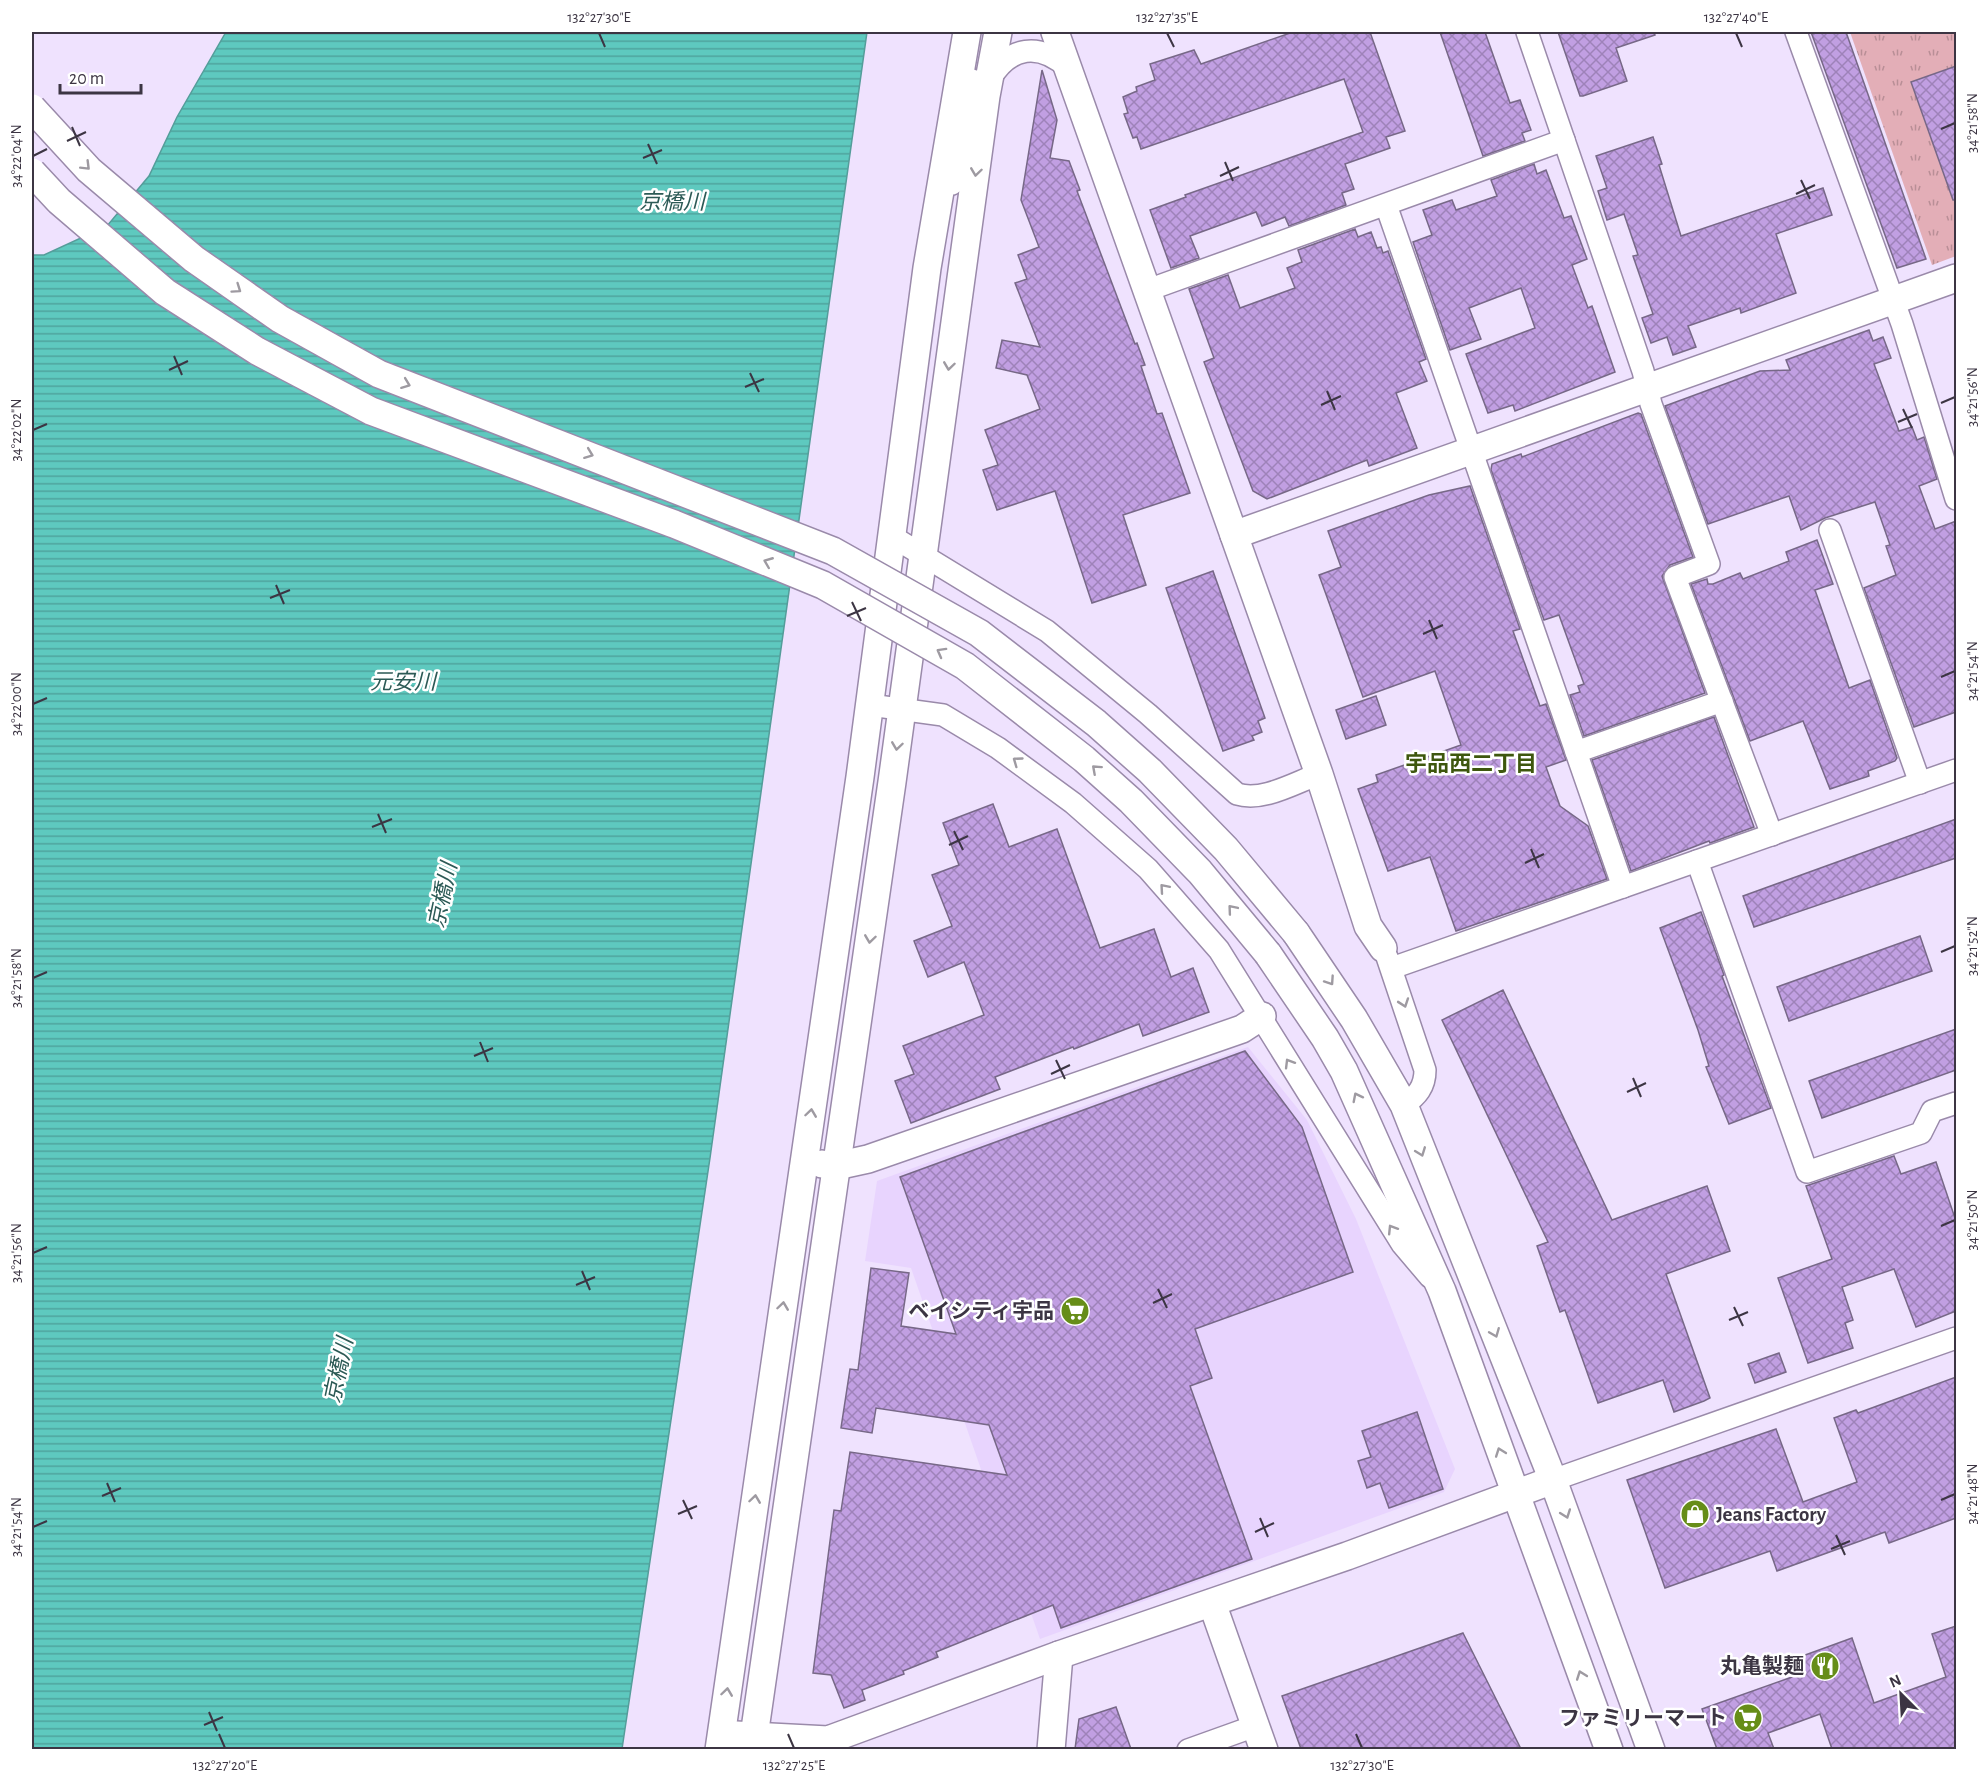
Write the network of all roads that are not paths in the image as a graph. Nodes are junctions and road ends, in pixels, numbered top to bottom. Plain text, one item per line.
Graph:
1 (967, 32) edge
2 (979, 32) edge
3 (998, 32) edge
4 (1055, 32) edge
5 (1527, 32) edge
6 (1796, 32) edge
7 (1068, 68) junction
8 (986, 96) junction
9 (32, 108) edge
10 (1564, 140) junction
11 (32, 172) edge
12 (1386, 205) junction
13 (927, 268) junction
14 (1956, 278) edge
15 (1148, 291) junction
16 (1893, 300) junction
17 (1647, 388) junction
18 (1471, 450) junction
19 (1956, 499) edge
20 (1830, 530) dead end
21 (1234, 535) junction
22 (893, 537) junction
23 (924, 555) junction
24 (1722, 701) junction
25 (870, 705) junction
26 (902, 709) junction
27 (1576, 752) junction
28 (1956, 770) edge
29 (1319, 774) junction
30 (1920, 783) junction
31 (1772, 835) junction
32 (1697, 861) junction
33 (1623, 886) junction
34 (1388, 958) junction
35 (1262, 1016) junction
36 (1956, 1103) edge
37 (1404, 1105) junction
38 (804, 1161) junction
39 (837, 1166) junction
40 (1442, 1291) junction
41 (1956, 1338) edge
42 (1553, 1480) junction
43 (1515, 1494) junction
44 (1212, 1603) junction
45 (1059, 1655) junction
46 (1260, 1738) edge
47 (720, 1741) edge
48 (752, 1744) edge
49 (1051, 1749) edge
50 (1188, 1749) edge
51 (1609, 1749) edge
52 (1651, 1749) edge

1 - 13 street
2 - 13 street
3 - 8 street
4 - 7 street
5 - 10 street
6 - 16 street
7 - 8 street
7 - 15 street
8 -> 23 street
9 -> 37 street, bridge
10 - 12 street
10 - 17 street
40 -> 11 street, bridge
12 - 15 street
12 - 18 street
13 - 22 street
14 - 16 street
15 - 21 street
16 - 17 street
16 - 19 street
17 - 18 street
17 - 24 street
18 - 21 street
18 - 27 street
20 - 30 street
21 - 29 street
22 - 23 street
22 - 25 street
23 - 26 street
23 - 29 street
24 - 27 street
24 - 31 street
25 - 26 street
38 -> 25 street
35 -> 26 street
26 -> 39 street
27 - 33 street
28 - 30 street
29 - 34 street
30 - 31 street
31 - 32 street
32 - 33 street
32 - 36 street
33 - 34 street
34 -> 37 street
35 - 39 street
40 -> 35 street
37 -> 42 street
38 - 39 street
47 -> 38 street
39 - 48 street
43 -> 40 street
41 - 42 street
42 - 43 street
42 -> 52 street
43 - 44 street
51 -> 43 street
44 - 45 street
44 - 46 street
45 - 48 street
45 - 49 street
46 - 50 street
47 - 48 street

